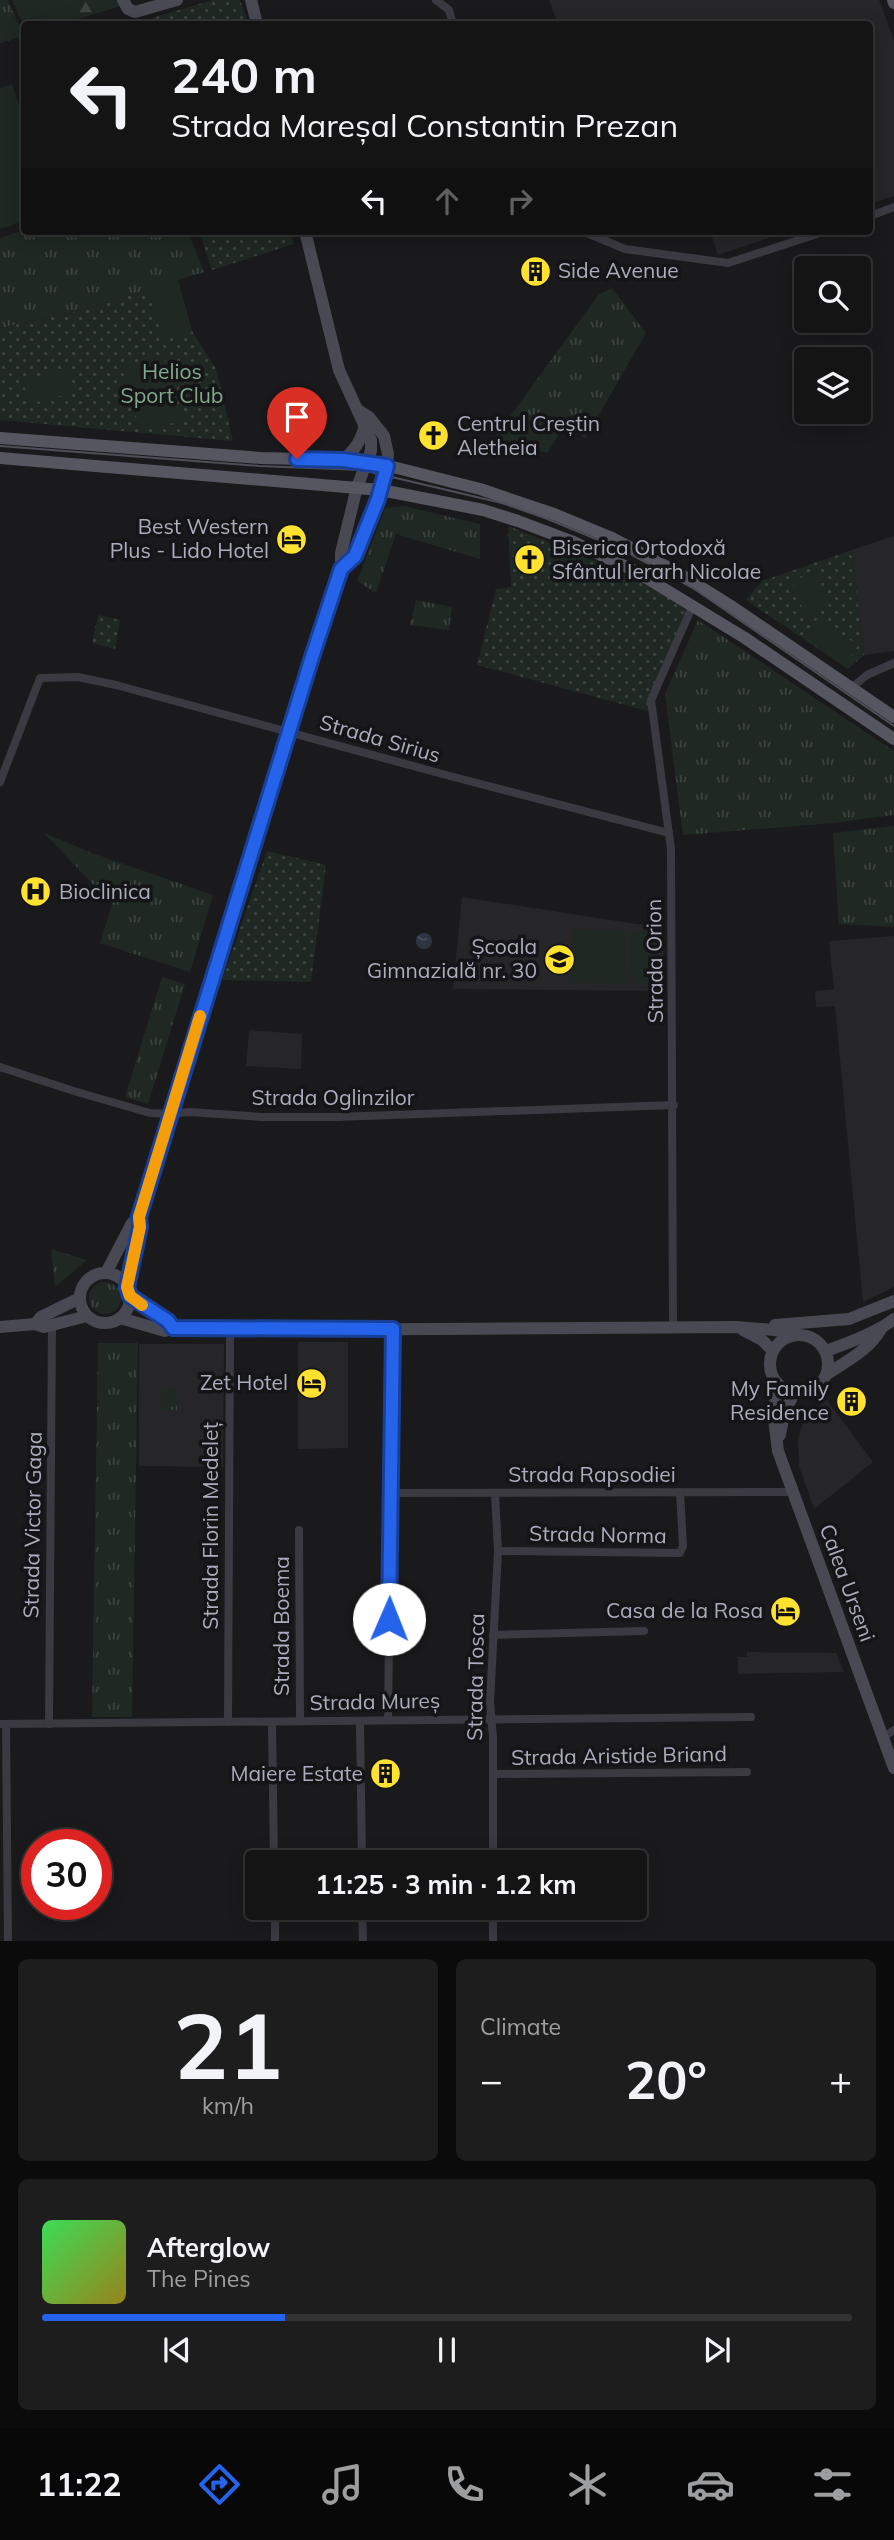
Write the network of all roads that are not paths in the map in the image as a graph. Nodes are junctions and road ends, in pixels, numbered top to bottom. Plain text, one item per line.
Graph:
1 (123, 0) edge
2 (177, 0) edge
3 (251, 0) edge
4 (436, 0) edge
5 (256, 21) edge
6 (452, 21) edge
7 (894, 207) edge
8 (873, 215) edge
9 (306, 235) edge
10 (592, 235) edge
11 (814, 235) edge
12 (359, 410) junction
13 (365, 425) junction
14 (0, 438) edge
15 (0, 458) edge
16 (343, 460) junction
17 (365, 463) junction
18 (387, 466) junction
19 (357, 487) junction
20 (381, 490) junction
21 (341, 569) junction
22 (693, 605) junction
23 (894, 663) edge
24 (850, 689) junction
25 (894, 717) edge
26 (289, 731) junction
27 (894, 739) edge
28 (0, 782) edge
29 (669, 833) junction
30 (0, 1067) edge
31 (674, 1105) junction
32 (169, 1114) junction
33 (139, 1217) junction
34 (106, 1273) junction
35 (129, 1291) junction
36 (80, 1298) junction
37 (894, 1301) edge
38 (87, 1316) junction
39 (120, 1318) junction
40 (894, 1319) edge
41 (34, 1324) junction
42 (52, 1326) junction
43 (0, 1327) edge
44 (673, 1327) junction
45 (739, 1327) junction
46 (173, 1328) junction
47 (230, 1329) junction
48 (393, 1329) junction
49 (881, 1329) junction
50 (797, 1335) junction
51 (826, 1351) junction
52 (773, 1352) junction
53 (827, 1374) junction
54 (779, 1385) junction
55 (794, 1393) junction
56 (778, 1451) junction
57 (680, 1492) junction
58 (794, 1492) junction
59 (390, 1493) junction
60 (495, 1493) junction
61 (299, 1530) dead end
62 (498, 1551) junction
63 (645, 1631) dead end
64 (493, 1635) junction
65 (492, 1717) junction
66 (751, 1717) dead end
67 (388, 1720) junction
68 (300, 1721) junction
69 (360, 1721) junction
70 (228, 1722) junction
71 (272, 1722) junction
72 (3, 1724) edge
73 (49, 1724) junction
74 (894, 1730) edge
75 (883, 1738) junction
76 (894, 1768) edge
77 (747, 1772) dead end
78 (493, 1774) junction
79 (274, 1850) edge
80 (362, 1850) edge
81 (493, 1850) edge
82 (275, 1920) edge
83 (362, 1920) edge
84 (493, 1920) edge
85 (8, 1941) edge
86 (275, 1941) edge
87 (362, 1941) edge
88 (493, 1941) edge

1 - 2 street
3 - 5 street
4 - 6 street
7 - 8 street
9 - 12 street
10 - 11 street
12 - 13 street
12 - 18 street
13 - 16 street
13 - 17 street
14 - 16 main road
15 - 19 main road
16 - 17 main road
17 - 18 main road
17 - 19 street
18 - 20 street
18 - 24 main road
19 - 20 main road
19 - 21 street
20 - 21 street
20 - 22 main road
21 - 26 street
22 - 27 main road
22 - 29 street, Strada Orion
23 - 24 street
24 - 25 main road
26 - 28 street, Strada Sirius
26 - 29 street, Strada Sirius
26 - 32 street
29 - 31 street, Strada Orion
30 - 32 street, Strada Oglinzilor
31 - 32 street, Strada Oglinzilor
31 - 44 street, Strada Orion
32 - 33 street
33 - 34 street
33 - 35 street
34 - 35 street
34 - 36 street
35 - 39 street
35 - 46 street
36 - 38 street
36 - 41 street
37 - 45 street
38 - 39 street
38 - 42 street
39 - 46 street
40 - 49 street
41 - 42 street
41 - 43 street
42 - 73 street, Strada Victor Gaga
44 - 45 street
44 - 48 street
45 - 50 street
45 - 52 street
46 - 47 street
47 - 48 street
47 - 70 street, Strada Florin Medeleț
48 - 59 street
49 - 51 street
49 - 53 street
50 - 51 street
50 - 52 street
51 - 53 street
52 - 54 street
53 - 55 street
54 - 55 street
54 - 56 street, Calea Urseni
55 - 56 street
56 - 58 street, Calea Urseni
57 - 58 street, Strada Rapsodiei
57 - 60 street, Strada Rapsodiei
57 - 62 street, Strada Norma
58 - 75 street, Calea Urseni
59 - 60 street, Strada Rapsodiei
59 - 67 street
60 - 62 street, Strada Tosca
61 - 68 street, Strada Boema
62 - 64 street, Strada Tosca
63 - 64 street
64 - 65 street, Strada Tosca
65 - 66 street, Strada Mureș
65 - 67 street, Strada Mureș
65 - 78 street, Strada Tosca
67 - 69 street, Strada Mureș
68 - 69 street, Strada Mureș
68 - 71 street, Strada Mureș
69 - 80 street
70 - 71 street, Strada Mureș
70 - 73 street, Strada Mureș
71 - 79 street
72 - 73 street, Strada Mureș
72 - 85 street
74 - 75 street
75 - 76 street, Calea Urseni
77 - 78 street, Strada Aristide Briand
78 - 81 street, Strada Tosca
82 - 86 street
83 - 87 street
84 - 88 street

